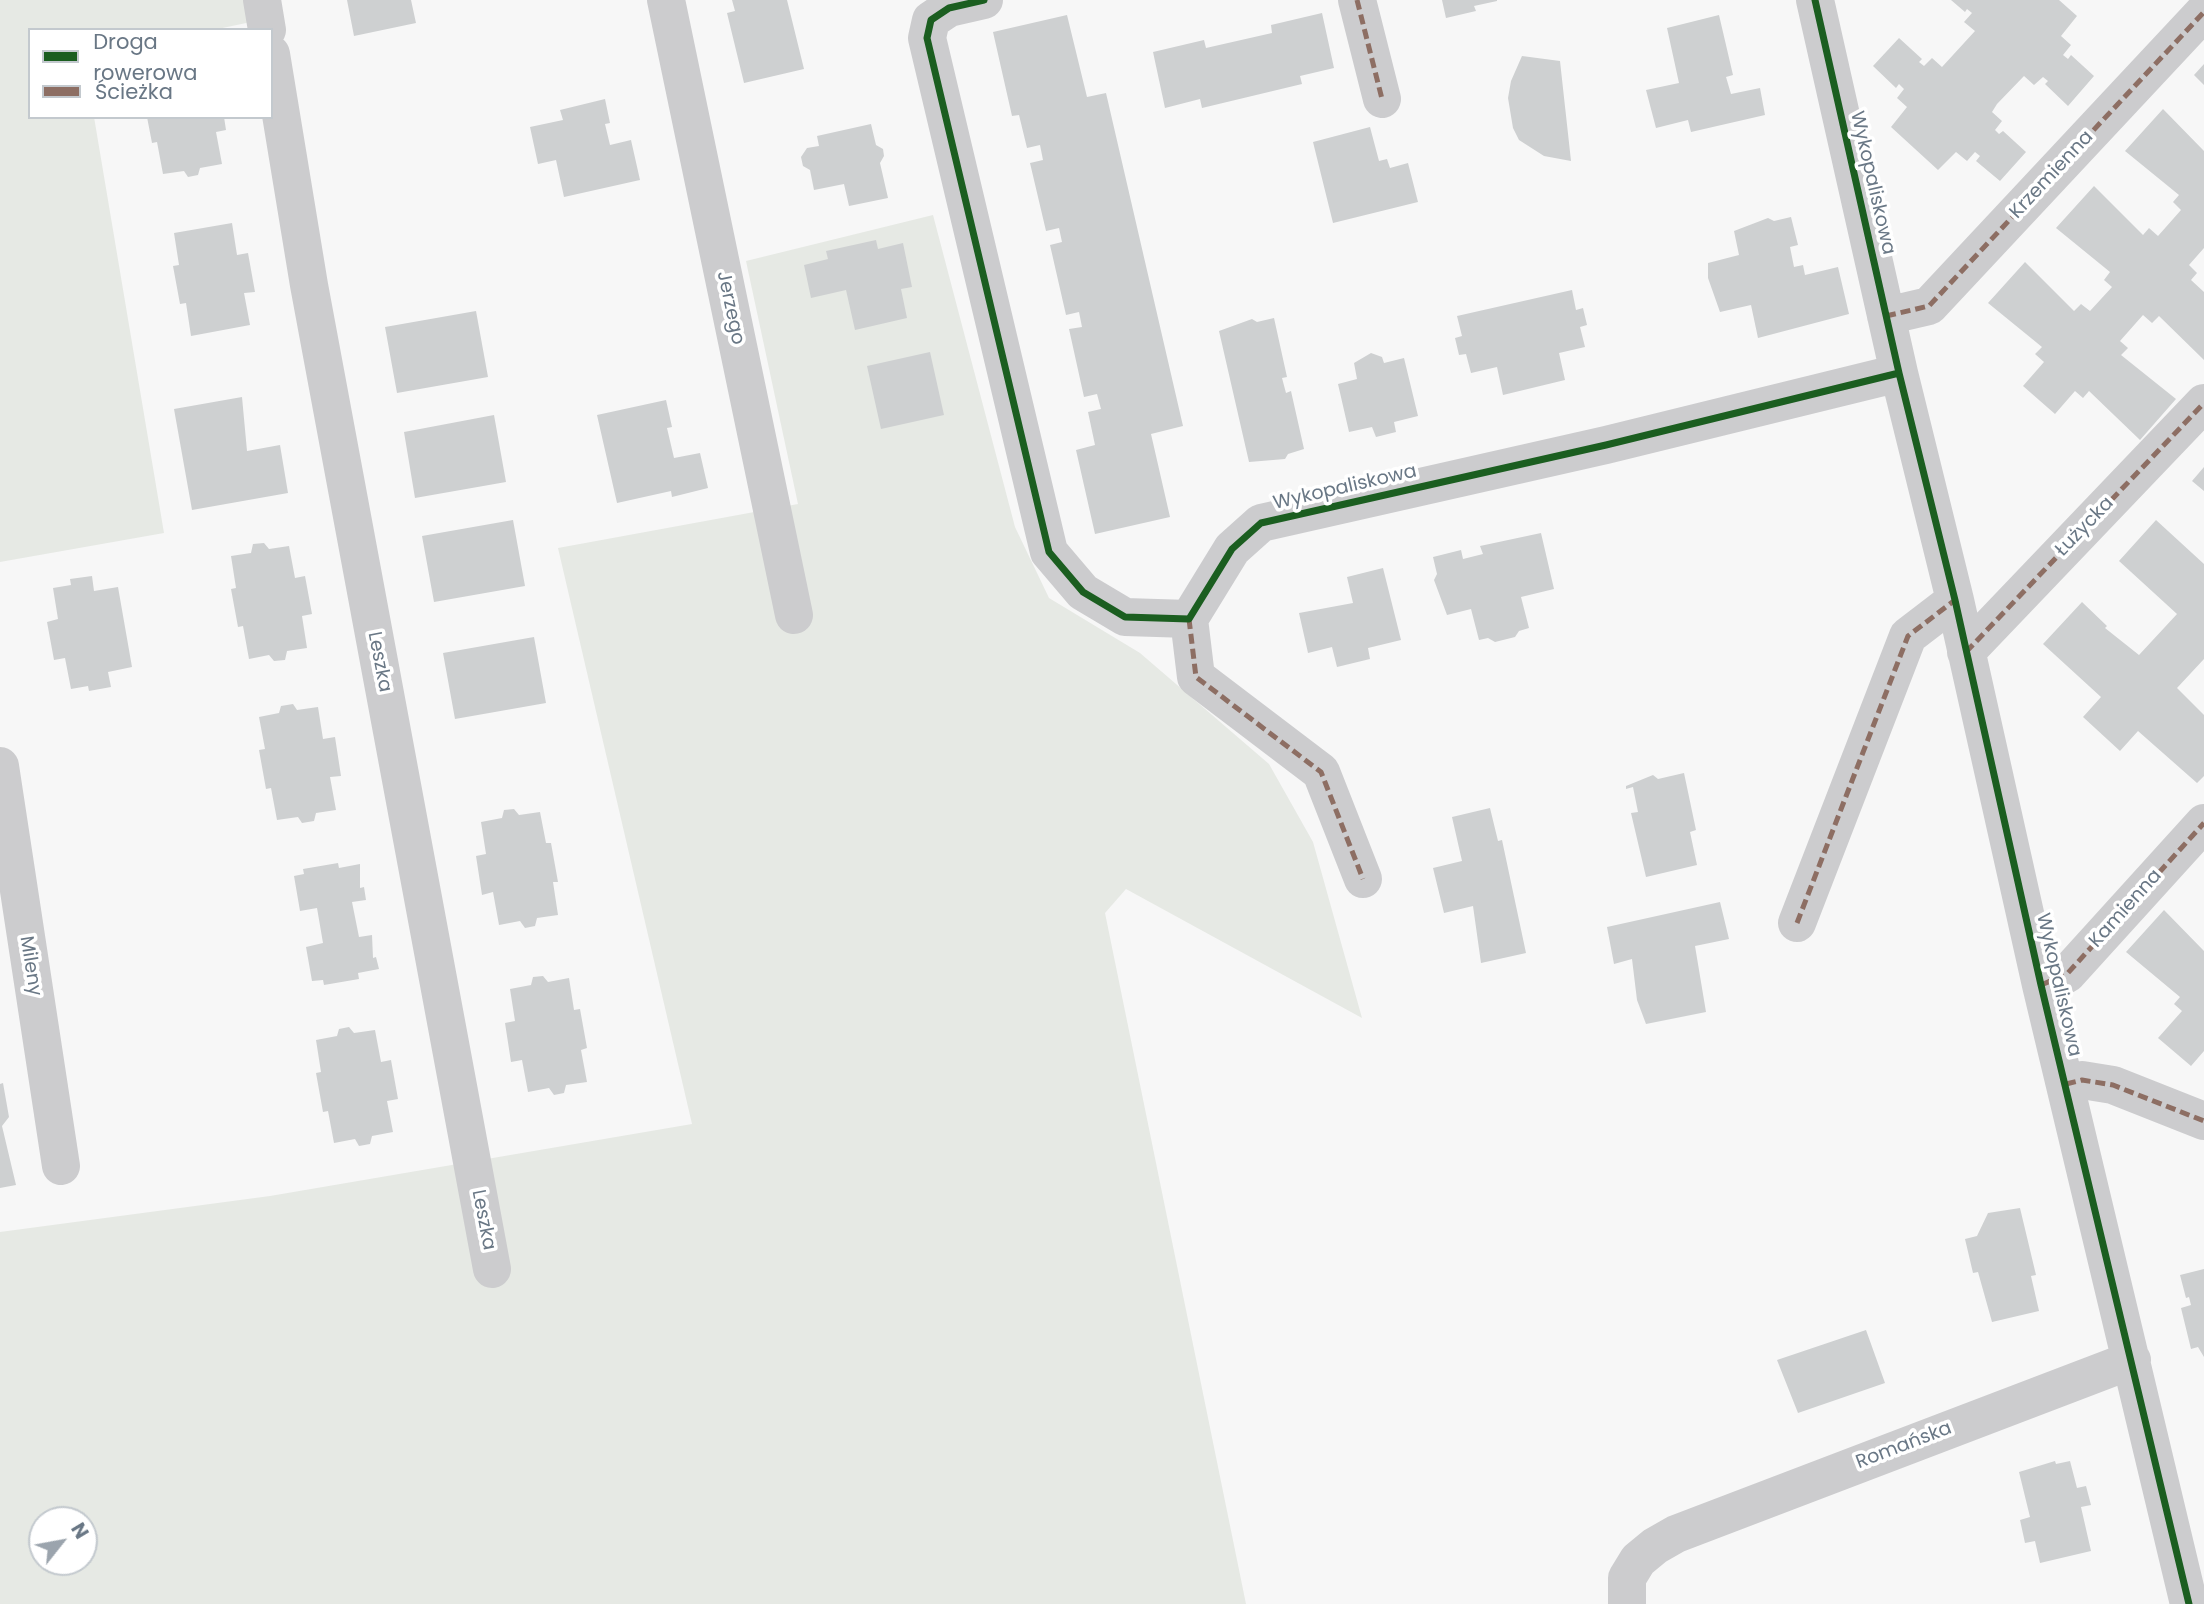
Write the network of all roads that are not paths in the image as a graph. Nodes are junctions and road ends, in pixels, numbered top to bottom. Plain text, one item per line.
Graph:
1 (262, 0) edge
2 (666, 0) edge
3 (1357, 0) edge
4 (1815, 0) edge
5 (966, 4) edge
6 (2204, 12) edge
7 (267, 28) edge
8 (273, 66) edge
9 (1382, 99) dead end
10 (1886, 316) junction
11 (1899, 373) junction
12 (2204, 403) edge
13 (1955, 600) junction
14 (794, 615) dead end
15 (1189, 619) junction
16 (1966, 652) junction
17 (0, 766) edge
18 (2204, 823) edge
19 (1363, 879) dead end
20 (1797, 923) dead end
21 (2041, 985) junction
22 (2066, 1084) junction
23 (2204, 1121) edge
24 (61, 1166) dead end
25 (492, 1269) dead end
26 (2132, 1360) junction
27 (1627, 1604) edge
28 (2189, 1604) edge

1 - 7 street
2 - 14 street, Jerzego
3 - 9 street
4 - 10 street, Wykopaliskowa
5 - 15 street
6 - 10 street, Krzemienna
8 - 25 street, Leszka
10 - 11 street, Wykopaliskowa
11 - 13 street, Wykopaliskowa
11 - 15 street, Wykopaliskowa
12 - 16 street, Łużycka
13 - 16 street, Wykopaliskowa
13 - 20 street
15 - 19 street
16 - 21 street, Wykopaliskowa
17 - 24 street, Mileny
18 - 21 street, Kamienna
21 - 22 street, Wykopaliskowa
22 - 23 street
22 - 26 street, Wykopaliskowa
26 - 27 street, Romańska
26 - 28 street, Wykopaliskowa

